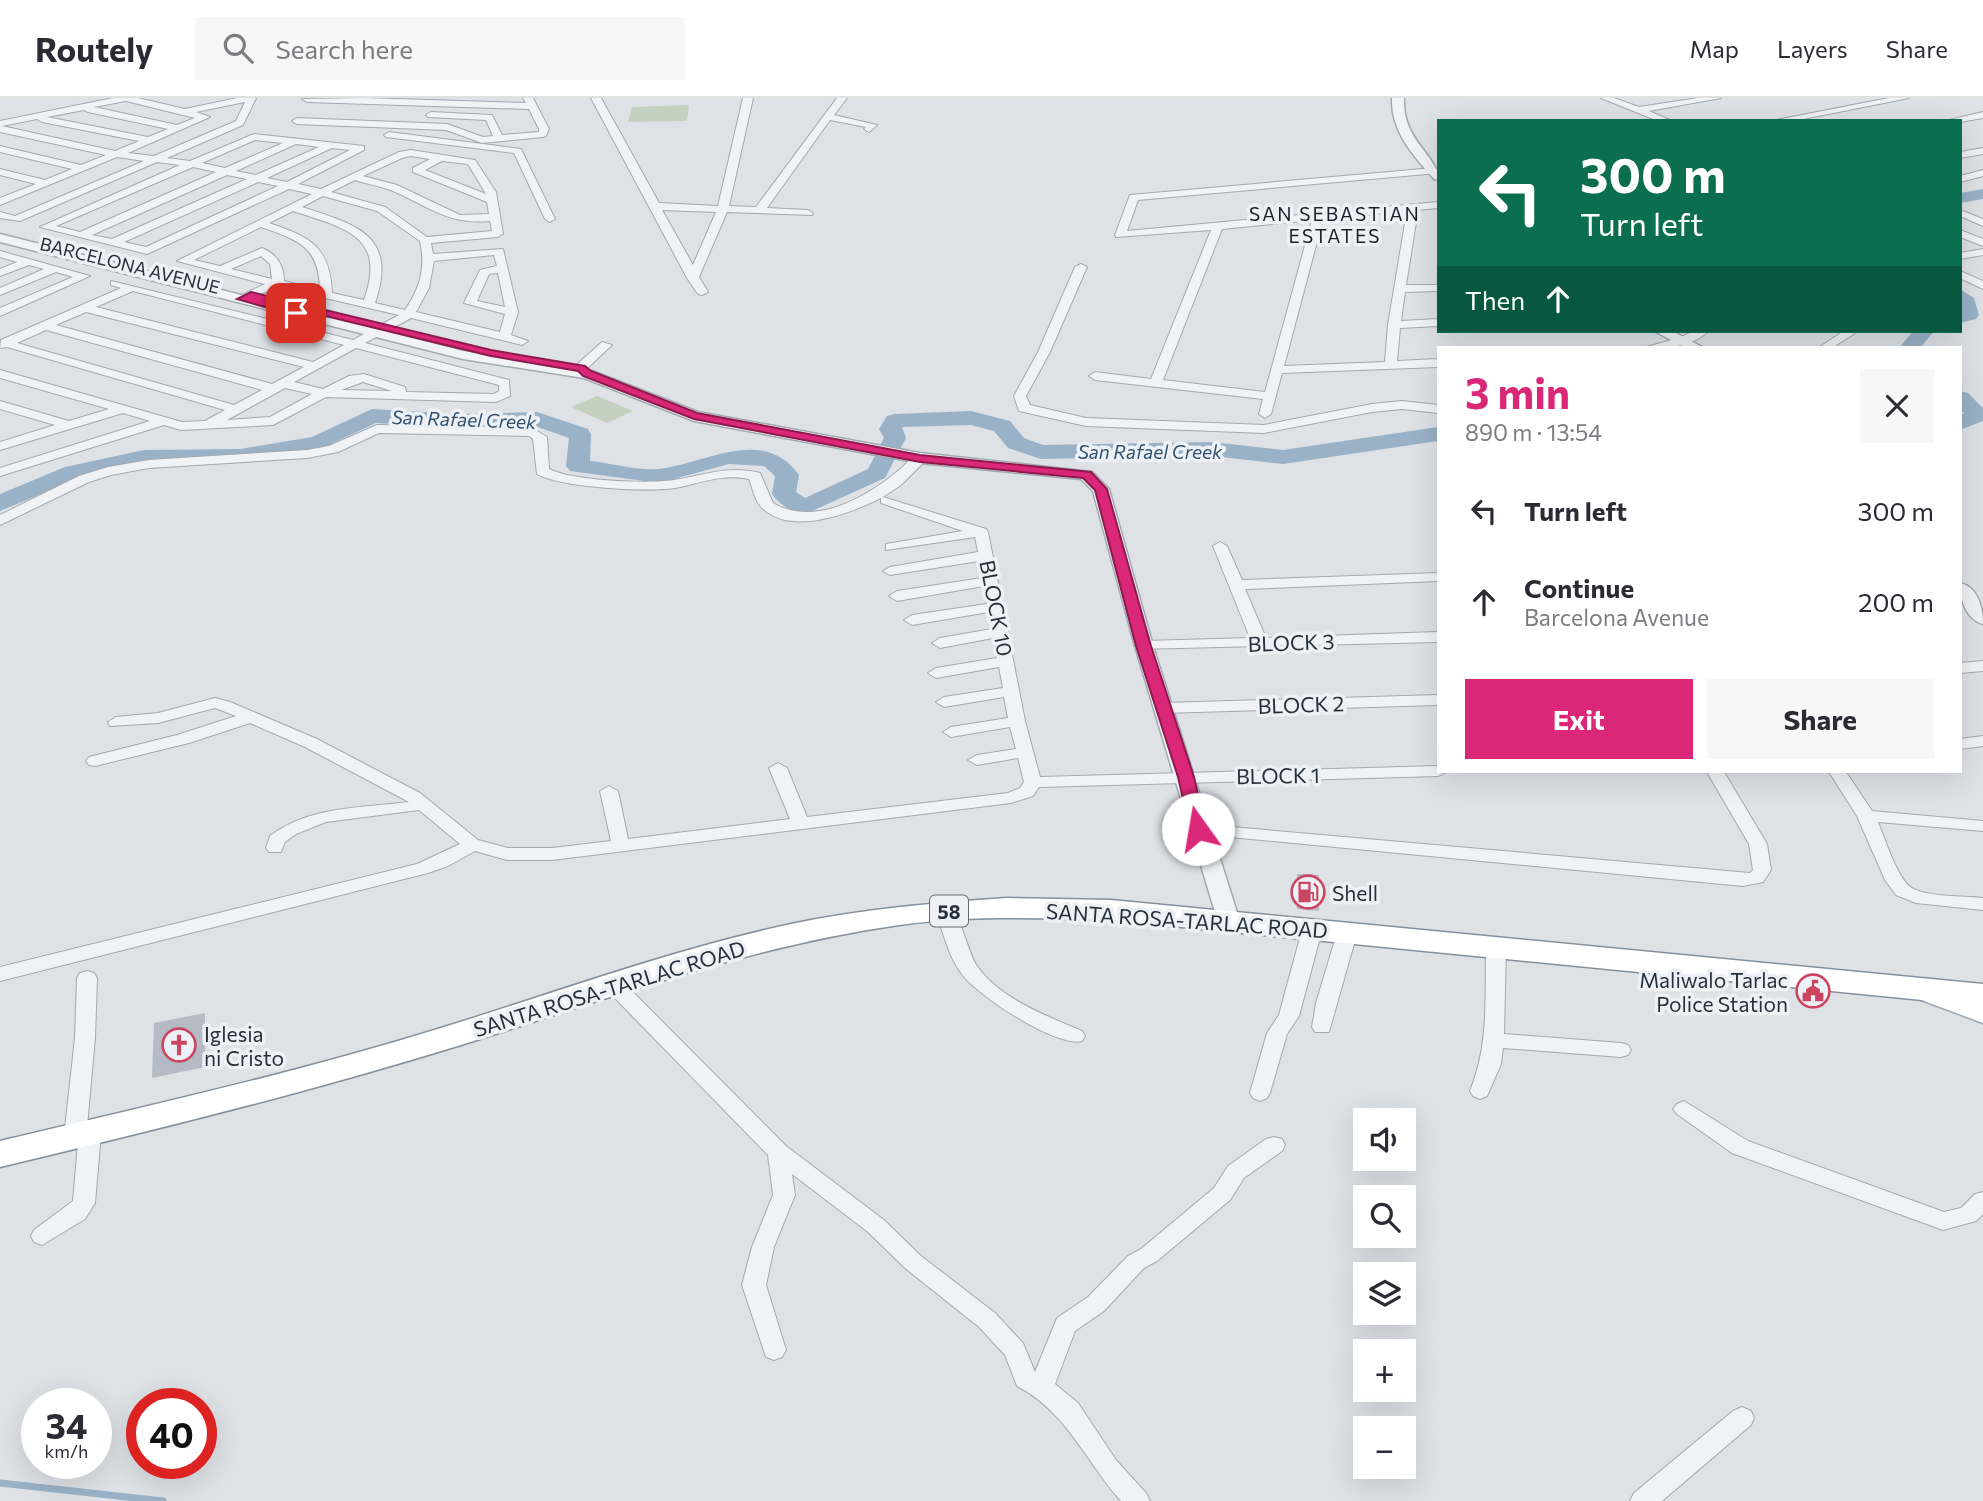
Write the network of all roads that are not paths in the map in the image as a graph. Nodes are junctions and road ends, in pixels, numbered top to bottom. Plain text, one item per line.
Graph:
1 (126, 98) edge
2 (250, 98) edge
3 (307, 98) edge
4 (596, 98) edge
5 (748, 98) edge
6 (842, 98) edge
7 (1398, 98) edge
8 (1606, 98) edge
9 (1716, 98) edge
10 (1905, 98) edge
11 (177, 100) dead end
12 (404, 100) edge
13 (459, 101) edge
14 (531, 102) edge
15 (156, 105) junction
16 (83, 107) junction
17 (1639, 110) junction
18 (185, 112) junction
19 (1983, 115) edge
20 (33, 117) junction
21 (205, 117) junction
22 (828, 117) junction
23 (1662, 119) edge
24 (1787, 119) edge
25 (1961, 119) edge
26 (345, 122) junction
27 (240, 123) junction
28 (394, 125) junction
29 (0, 127) edge
30 (177, 128) junction
31 (295, 130) junction
32 (869, 130) dead end
33 (148, 140) junction
34 (500, 140) junction
35 (480, 142) junction
36 (331, 145) junction
37 (0, 149) edge
38 (1983, 151) edge
39 (116, 154) junction
40 (1962, 155) edge
41 (441, 157) junction
42 (156, 159) junction
43 (192, 164) junction
44 (82, 168) junction
45 (223, 171) junction
46 (0, 172) edge
47 (1436, 173) edge
48 (1983, 173) edge
49 (354, 177) junction
50 (256, 178) junction
51 (1962, 178) edge
52 (46, 183) junction
53 (289, 186) junction
54 (323, 193) junction
55 (491, 200) junction
56 (0, 202) edge
57 (1437, 205) edge
58 (653, 206) junction
59 (292, 207) junction
60 (1413, 208) junction
61 (723, 209) junction
62 (759, 211) junction
63 (808, 213) dead end
64 (1962, 213) dead end
65 (0, 215) edge
66 (495, 217) junction
67 (1318, 217) junction
68 (550, 219) dead end
69 (260, 223) junction
70 (1983, 223) edge
71 (1217, 227) junction
72 (0, 232) edge
73 (498, 234) junction
74 (1962, 234) edge
75 (80, 236) junction
76 (0, 237) edge
77 (425, 240) junction
78 (113, 243) junction
79 (1983, 243) edge
80 (499, 251) junction
81 (1983, 252) edge
82 (1, 255) edge
83 (1962, 255) edge
84 (430, 258) junction
85 (29, 261) junction
86 (1081, 267) dead end
87 (56, 268) junction
88 (224, 268) junction
89 (504, 268) junction
90 (0, 273) edge
91 (1962, 275) edge
92 (693, 278) junction
93 (278, 282) junction
94 (114, 283) dead end
95 (1983, 286) edge
96 (130, 288) junction
97 (1437, 288) edge
98 (1400, 289) junction
99 (52, 290) junction
100 (0, 292) edge
101 (702, 292) dead end
102 (326, 293) junction
103 (76, 296) dead end
104 (246, 297) junction
105 (19, 304) junction
106 (369, 304) junction
107 (85, 308) junction
108 (41, 310) dead end
109 (0, 312) edge
110 (512, 312) junction
111 (408, 315) junction
112 (1437, 323) edge
113 (1394, 325) junction
114 (45, 326) junction
115 (381, 331) junction
116 (1665, 333) edge
117 (1699, 333) edge
118 (1849, 333) edge
119 (504, 337) junction
120 (522, 341) dead end
121 (1683, 341) junction
122 (2, 344) edge
123 (354, 345) junction
124 (606, 345) dead end
125 (1659, 346) edge
126 (1693, 346) edge
127 (1827, 346) edge
128 (1437, 363) edge
129 (1391, 365) junction
130 (314, 366) junction
131 (1275, 370) junction
132 (581, 371) junction
133 (0, 374) edge
134 (1095, 376) dead end
135 (1156, 383) junction
136 (279, 386) junction
137 (324, 393) junction
138 (1269, 396) junction
139 (0, 405) edge
140 (123, 409) junction
141 (235, 409) junction
142 (1437, 409) edge
143 (1265, 414) dead end
144 (164, 421) junction
145 (69, 425) junction
146 (205, 425) junction
147 (0, 445) edge
148 (916, 458) junction
149 (0, 472) edge
150 (886, 500) dead end
151 (0, 521) edge
152 (981, 532) junction
153 (1220, 546) dead end
154 (891, 547) dead end
155 (987, 555) junction
156 (890, 571) dead end
157 (1437, 578) edge
158 (990, 581) junction
159 (1236, 585) junction
160 (1962, 591) edge
161 (897, 596) dead end
162 (994, 607) junction
163 (1983, 618) edge
164 (912, 620) dead end
165 (1000, 632) junction
166 (1437, 638) edge
167 (940, 643) dead end
168 (1260, 643) junction
169 (1144, 646) junction
170 (1007, 661) junction
171 (1983, 666) edge
172 (1962, 668) edge
173 (936, 673) dead end
174 (1013, 691) junction
175 (1437, 700) edge
176 (944, 702) dead end
177 (1163, 708) junction
178 (254, 716) junction
179 (1017, 721) junction
180 (116, 722) dead end
181 (951, 732) dead end
182 (1983, 741) edge
183 (1962, 744) edge
184 (1026, 752) junction
185 (977, 760) dead end
186 (95, 761) dead end
187 (778, 768) dead end
188 (1437, 771) edge
189 (1717, 773) edge
190 (1839, 773) edge
191 (1186, 777) junction
192 (1033, 782) junction
193 (609, 791) dead end
194 (424, 804) junction
195 (1866, 816) junction
196 (801, 824) junction
197 (1983, 826) edge
198 (1198, 829) junction
199 (472, 844) junction
200 (621, 846) junction
201 (275, 848) dead end
202 (1983, 904) edge
203 (945, 912) junction
204 (1229, 922) junction
205 (1312, 930) junction
206 (1347, 933) junction
207 (1496, 947) junction
208 (0, 974) edge
209 (87, 978) dead end
210 (612, 984) junction
211 (1926, 990) junction
212 (1983, 995) edge
213 (1983, 1012) edge
214 (1322, 1027) dead end
215 (1075, 1036) dead end
216 (1494, 1040) junction
217 (1620, 1051) dead end
218 (1480, 1091) dead end
219 (1260, 1093) dead end
220 (1684, 1109) dead end
221 (83, 1135) junction
222 (1274, 1145) dead end
223 (778, 1152) junction
224 (0, 1154) edge
225 (1983, 1200) edge
226 (42, 1236) dead end
227 (774, 1350) dead end
228 (1042, 1387) junction
229 (1742, 1418) dead end
230 (1137, 1501) edge
231 (1643, 1501) edge

1 - 15 street
1 - 16 street
2 - 18 street
2 - 27 street
3 - 12 street
3 - 31 street
4 - 58 street
5 - 61 street
6 - 22 street
7 - 47 street
8 - 17 street
9 - 17 street
10 - 24 street
11 - 15 street
12 - 13 street
13 - 14 street
14 - 34 street
15 - 18 street
16 - 20 street
16 - 30 street
17 - 23 street
18 - 21 street
19 - 25 street
20 - 29 street
20 - 33 street
21 - 27 street
21 - 30 street
22 - 32 street
22 - 62 street
26 - 28 street
26 - 31 street
26 - 35 street
27 - 42 street
28 - 34 street
28 - 35 street
29 - 39 street
30 - 33 street
31 - 36 street
31 - 43 street
31 - 45 street
33 - 39 street
34 - 35 street
35 - 68 street
36 - 50 street
36 - 53 street
37 - 44 street
38 - 40 street
39 - 42 street
39 - 44 street
41 - 49 street
41 - 55 street
41 - 55 street
42 - 43 street
42 - 65 street
43 - 45 street
43 - 75 street
44 - 52 street
45 - 50 street
45 - 75 street
46 - 52 street
47 - 71 street
48 - 51 street
49 - 54 street
49 - 66 street
50 - 53 street
50 - 78 street
52 - 56 street
53 - 54 street
53 - 78 street
54 - 59 street
54 - 77 street
55 - 66 street
57 - 60 street
58 - 61 street
58 - 92 street
59 - 69 street
59 - 106 street
60 - 67 street
60 - 98 street
61 - 62 street
61 - 92 street
62 - 63 street
64 - 70 street
66 - 73 street
67 - 71 street
67 - 131 street
69 - 88 street
69 - 102 street
71 - 135 street
72 - 104 street, BARCELONA AVENUE
73 - 77 street
73 - 80 street
74 - 79 street
75 - 78 street
76 - 104 street, BARCELONA AVENUE
77 - 84 street
80 - 84 street
80 - 89 street
81 - 83 street
82 - 85 street
84 - 111 street
85 - 87 street
85 - 90 street
86 - 142 street
87 - 99 street
87 - 100 street
88 - 93 street
88 - 93 street
89 - 110 street
89 - 110 street
91 - 95 street
92 - 101 street
93 - 102 street
93 - 104 street
94 - 96 street
96 - 107 street
96 - 123 street
97 - 98 street
98 - 113 street
99 - 103 street
99 - 105 street
102 - 106 street
104 - 115 street, BARCELONA AVENUE
105 - 108 street
105 - 109 street
106 - 111 street
107 - 114 street
107 - 130 street
110 - 119 street
111 - 115 street
111 - 119 street
112 - 113 street
113 - 129 street
114 - 122 street
114 - 136 street
115 - 123 street
115 - 132 street, BARCELONA AVENUE
116 - 121 street
117 - 121 street
118 - 127 street
119 - 120 street
121 - 125 street
121 - 126 street
122 - 141 street
123 - 130 street
123 - 137 street
124 - 132 street
128 - 129 street
129 - 131 street
130 - 136 street
131 - 138 street
132 - 148 street, BARCELONA AVENUE
133 - 140 street
134 - 135 street
135 - 138 street
136 - 137 street
136 - 141 street
137 - 146 street
138 - 143 street
139 - 145 street
140 - 144 street
140 - 145 street
141 - 146 street
144 - 146 street
144 - 149 street
145 - 147 street
148 - 151 street
148 - 169 street, BARCELONA AVENUE
150 - 152 street, BLOCK 10
152 - 154 street
152 - 155 street, BLOCK 10
153 - 159 street
155 - 156 street
155 - 158 street, BLOCK 10
157 - 159 street
158 - 161 street
158 - 162 street, BLOCK 10
159 - 168 street
160 - 163 street
162 - 164 street
162 - 165 street, BLOCK 10
165 - 167 street
165 - 170 street, BLOCK 10
166 - 168 street, BLOCK 3
168 - 169 street, BLOCK 3
169 - 177 street, BARCELONA AVENUE
170 - 173 street
170 - 174 street, BLOCK 10
171 - 172 street
174 - 176 street
174 - 179 street, BLOCK 10
175 - 177 street, BLOCK 2
177 - 191 street, BARCELONA AVENUE
178 - 180 street
178 - 186 street
178 - 194 street
179 - 181 street
179 - 184 street, BLOCK 10
182 - 183 street
184 - 185 street
184 - 192 street, BLOCK 10
187 - 196 street
188 - 191 street, BLOCK 1
189 - 198 street
190 - 195 street
191 - 192 street, BLOCK 1
191 - 198 street, BARCELONA AVENUE
192 - 196 street
193 - 200 street
194 - 199 street
194 - 201 street
195 - 197 street
195 - 202 street
196 - 200 street
198 - 204 street, BARCELONA AVENUE
199 - 200 street
199 - 208 street
203 - 204 main road, SANTA ROSA-TARLAC ROAD / 58
203 - 210 main road, SANTA ROSA-TARLAC ROAD / 58
203 - 215 street
204 - 205 main road, SANTA ROSA-TARLAC ROAD / 58
205 - 206 main road, SANTA ROSA-TARLAC ROAD / 58
205 - 219 street
206 - 207 main road, SANTA ROSA-TARLAC ROAD / 58
206 - 214 street
207 - 211 main road, SANTA ROSA-TARLAC ROAD / 58
207 - 216 street
209 - 221 street
210 - 221 main road, SANTA ROSA-TARLAC ROAD / 58
210 - 223 street
211 - 212 main road, SANTA ROSA-TARLAC ROAD / 58
211 - 213 main road
216 - 217 street
216 - 218 street
220 - 225 street
221 - 224 main road, SANTA ROSA-TARLAC ROAD / 58
221 - 226 street
222 - 228 street
223 - 227 street
223 - 228 street
228 - 230 street
229 - 231 street

